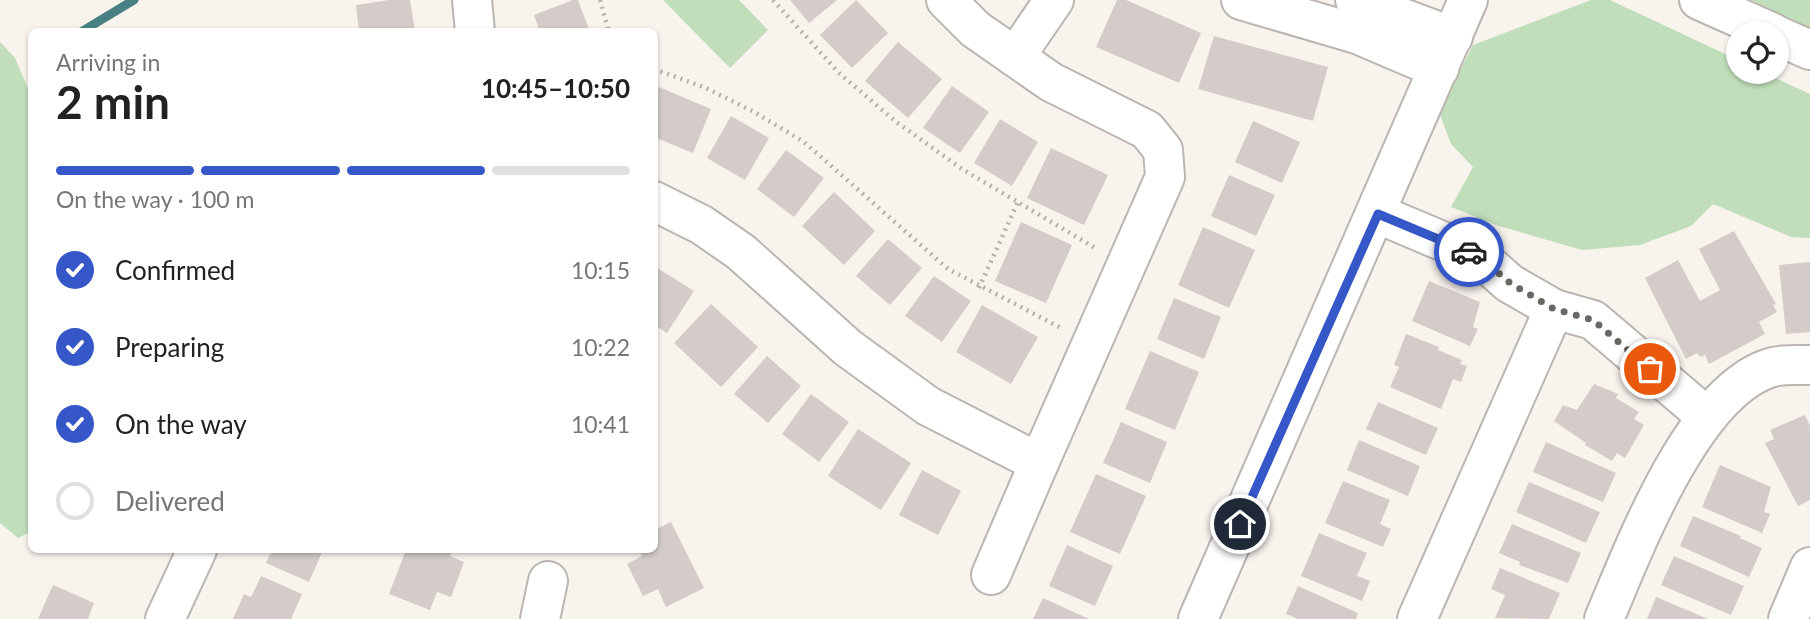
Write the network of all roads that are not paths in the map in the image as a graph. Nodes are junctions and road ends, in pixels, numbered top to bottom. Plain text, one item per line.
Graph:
1 (472, 0) edge
2 (946, 0) edge
3 (1054, 0) edge
4 (1355, 0) edge
5 (1468, 0) edge
6 (1699, 0) edge
7 (1279, 7) edge
8 (1745, 21) edge
9 (475, 28) edge
10 (1789, 41) edge
11 (1810, 50) edge
12 (1446, 53) junction
13 (1015, 57) junction
14 (658, 203) edge
15 (1378, 214) junction
16 (1554, 309) junction
17 (1810, 365) edge
18 (1707, 417) junction
19 (1039, 463) junction
20 (196, 553) edge
21 (1810, 567) edge
22 (991, 575) dead end
23 (548, 581) dead end
24 (165, 619) edge
25 (540, 619) edge
26 (1198, 619) edge
27 (1417, 619) edge
28 (1604, 619) edge
29 (1788, 619) edge

1 - 9 street
2 - 13 street
3 - 13 street
4 - 12 street
5 - 12 street
6 - 8 street
7 - 12 street
10 - 11 street
12 - 15 street
13 - 19 street
14 - 19 street
15 - 16 street
15 - 26 street
16 - 18 street
16 - 27 street
17 - 18 street
18 - 28 street
19 - 22 street
20 - 24 street
21 - 29 street
23 - 25 street

